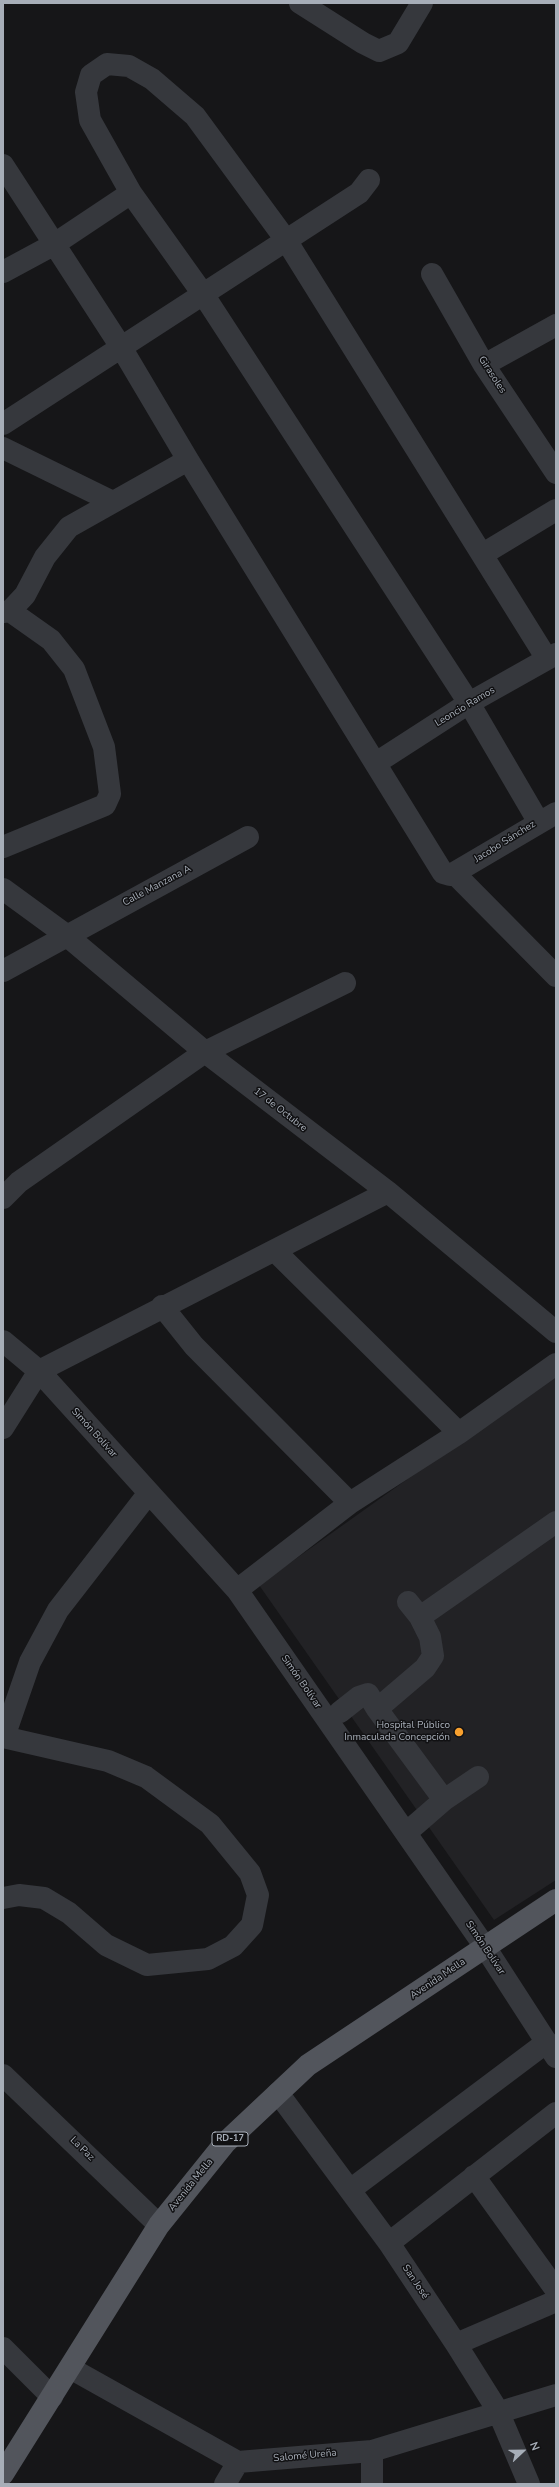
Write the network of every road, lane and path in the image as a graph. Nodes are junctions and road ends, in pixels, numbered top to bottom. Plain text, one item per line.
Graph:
1 (300, 3) edge
2 (422, 3) edge
3 (3, 165) edge
4 (369, 180) dead end
5 (131, 193) junction
6 (286, 240) junction
7 (53, 245) junction
8 (3, 272) edge
9 (432, 274) dead end
10 (203, 294) junction
11 (556, 325) edge
12 (121, 347) junction
13 (484, 365) junction
14 (3, 424) edge
15 (3, 448) edge
16 (188, 460) junction
17 (556, 473) edge
18 (113, 502) junction
19 (556, 510) edge
20 (483, 554) junction
21 (6, 612) edge
22 (552, 656) edge
23 (469, 703) junction
24 (376, 763) junction
25 (547, 817) edge
26 (248, 837) dead end
27 (3, 847) edge
28 (454, 873) junction
29 (3, 889) edge
30 (66, 935) junction
31 (3, 971) edge
32 (556, 976) edge
33 (345, 983) dead end
34 (205, 1052) junction
35 (388, 1192) junction
36 (3, 1198) edge
37 (275, 1251) junction
38 (162, 1306) junction
39 (556, 1332) edge
40 (3, 1340) edge
41 (556, 1364) edge
42 (39, 1371) junction
43 (3, 1428) edge
44 (458, 1433) junction
45 (148, 1494) junction
46 (350, 1503) junction
47 (556, 1522) edge
48 (237, 1590) junction
49 (377, 1709) junction
50 (340, 1712) dead end
51 (4, 1737) edge
52 (478, 1777) dead end
53 (444, 1800) junction
54 (406, 1833) junction
55 (3, 1898) edge
56 (556, 1900) edge
57 (485, 1947) junction
58 (551, 2049) edge
59 (3, 2075) edge
60 (278, 2093) junction
61 (556, 2112) edge
62 (474, 2176) junction
63 (350, 2190) junction
64 (159, 2224) junction
65 (389, 2242) junction
66 (556, 2290) edge
67 (556, 2301) edge
68 (456, 2344) junction
69 (3, 2348) edge
70 (70, 2368) junction
71 (556, 2395) edge
72 (52, 2397) junction
73 (498, 2411) junction
74 (372, 2451) junction
75 (238, 2462) junction
76 (3, 2474) edge
77 (225, 2484) edge
78 (372, 2484) edge
79 (529, 2484) edge

1 - 2 street
3 - 7 street
4 - 6 street
5 - 6 street
5 - 7 street
5 - 10 street
6 - 10 street
6 - 20 street
7 - 8 street
7 - 12 street
9 - 13 street, Girasoles
10 - 12 street
10 - 23 street
11 - 13 street
12 - 14 street
12 - 16 street
13 - 17 street, Girasoles
15 - 18 street
16 - 18 street
16 - 24 street
18 - 21 street
19 - 20 street
20 - 22 street
21 - 27 street
22 - 23 street, Leoncio Ramos
23 - 24 street, Leoncio Ramos
23 - 25 street
24 - 28 street
25 - 28 street, Jacobo Sánchez
26 - 30 street, Calle Manzana A
28 - 32 street
29 - 30 street, 17 de Octubre
30 - 31 street, Calle Manzana A
30 - 34 street, 17 de Octubre
33 - 34 street
34 - 35 street, 17 de Octubre
34 - 36 street
35 - 37 street
35 - 39 street, 17 de Octubre
37 - 38 street
37 - 44 street
38 - 42 street
38 - 46 street
40 - 42 street, Simón Bolívar
41 - 44 street
42 - 43 street
42 - 45 street, Simón Bolívar
44 - 46 street
45 - 48 street, Simón Bolívar
45 - 51 street
46 - 48 street
47 - 49 street
48 - 54 street, Simón Bolívar
49 - 50 street
49 - 53 street
51 - 55 street
52 - 53 street
53 - 54 street
54 - 57 street, Simón Bolívar
56 - 57 main road, Avenida Mella / RD-17
57 - 58 street, Simón Bolívar
57 - 60 main road, Avenida Mella / RD-17
58 - 63 street
59 - 64 street, La Paz
60 - 63 street, San José
60 - 64 main road, Avenida Mella / RD-17
61 - 62 street
62 - 65 street
62 - 66 street
63 - 65 street, San José
64 - 70 main road, Avenida Mella / RD-17
65 - 68 street, San José
67 - 68 street
68 - 73 street, San José
69 - 72 street
70 - 72 main road, Avenida Mella / RD-17
70 - 75 street
71 - 73 street, Salomé Ureña
72 - 76 main road, Avenida Mella / RD-17
73 - 74 street, Salomé Ureña
73 - 79 street, San José
74 - 75 street, Salomé Ureña
74 - 78 street
75 - 77 street

